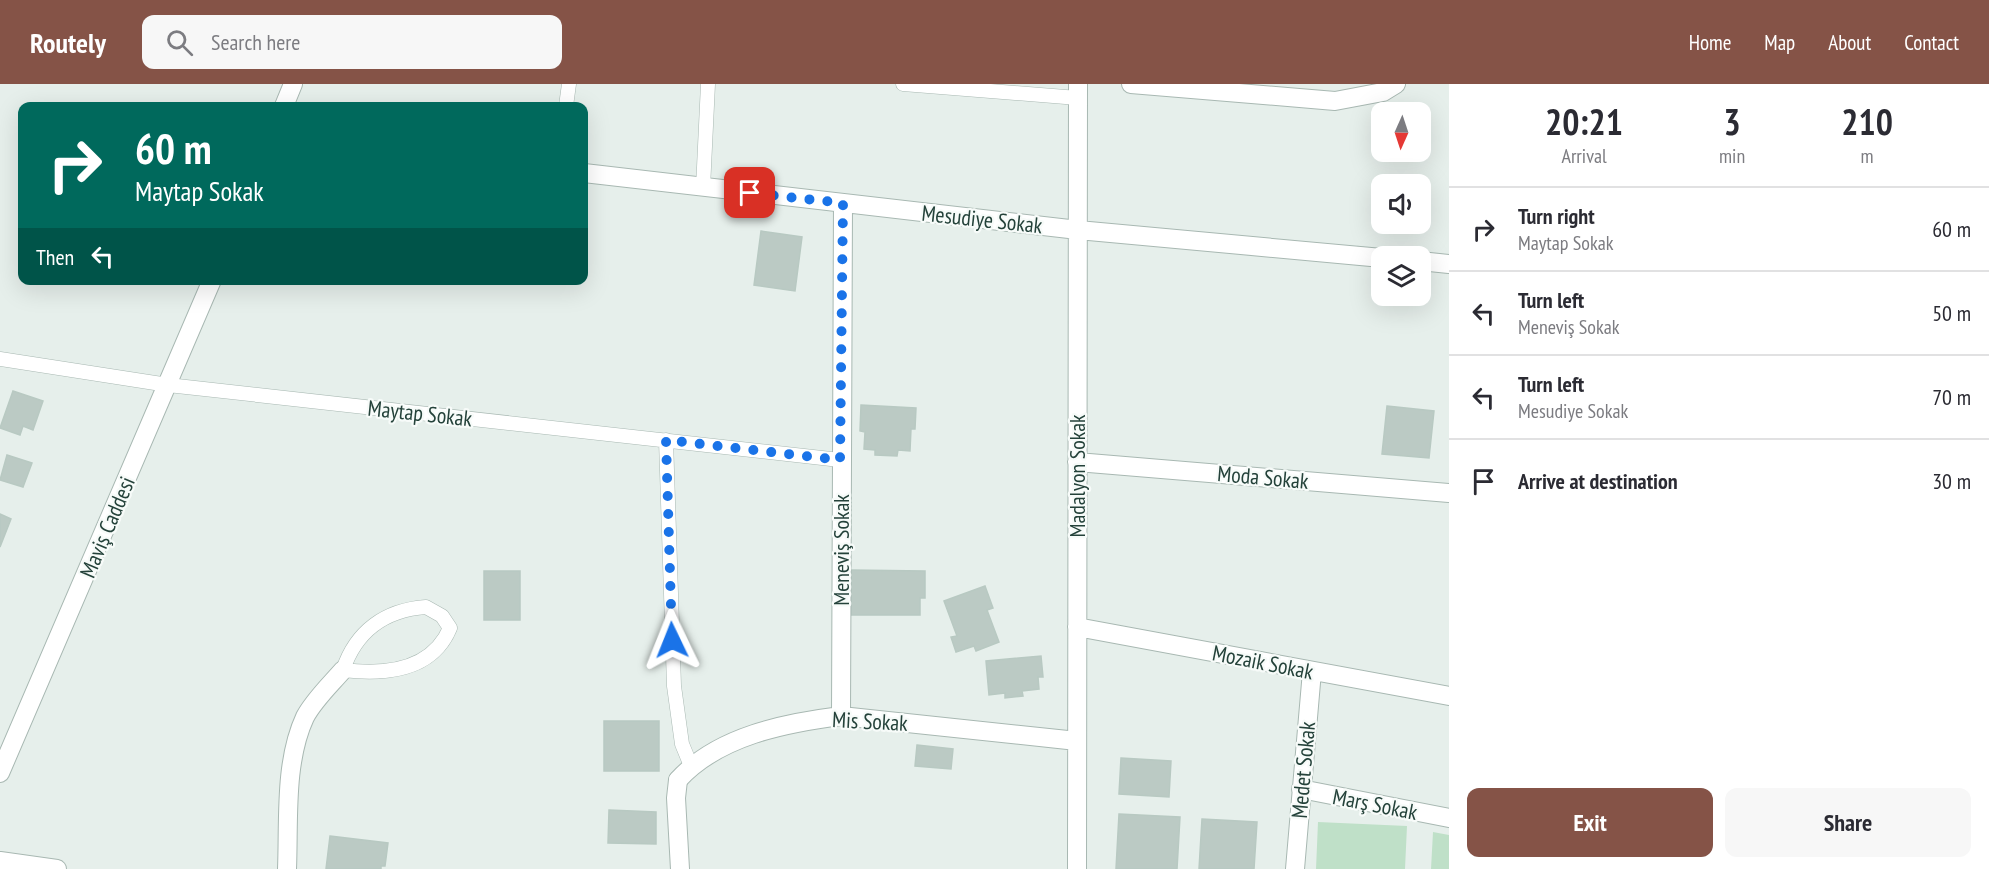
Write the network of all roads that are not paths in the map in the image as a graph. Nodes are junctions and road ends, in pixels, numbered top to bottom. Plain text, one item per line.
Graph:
1 (293, 84) edge
2 (569, 84) edge
3 (708, 84) edge
4 (903, 84) edge
5 (1131, 84) edge
6 (1396, 84) edge
7 (1078, 91) edge
8 (286, 102) edge
9 (567, 102) edge
10 (588, 174) edge
11 (703, 188) junction
12 (843, 203) junction
13 (1078, 230) junction
14 (1371, 257) edge
15 (1431, 262) edge
16 (1449, 264) edge
17 (210, 285) edge
18 (0, 359) edge
19 (168, 385) junction
20 (666, 440) junction
21 (840, 460) junction
22 (1077, 462) junction
23 (1449, 493) edge
24 (1077, 627) junction
25 (343, 670) junction
26 (1312, 671) junction
27 (1449, 696) edge
28 (841, 716) junction
29 (7, 738) edge
30 (1077, 741) junction
31 (691, 766) junction
32 (0, 773) edge
33 (1301, 789) junction
34 (1449, 819) edge
35 (0, 861) edge
36 (57, 869) edge
37 (287, 869) edge
38 (680, 869) edge
39 (1077, 869) edge
40 (1295, 869) edge

1 - 8 street
2 - 9 lane
3 - 11 lane
4 - 7 lane
5 - 6 street
7 - 13 street, Madalyon Sokak
10 - 11 street, Mesudiye Sokak
11 - 12 street, Mesudiye Sokak
12 - 13 street, Mesudiye Sokak
12 - 21 street, Meneviş Sokak
13 - 14 street, Mesudiye Sokak
13 - 22 street, Madalyon Sokak
15 - 16 street
17 - 19 street, Maviş Caddesi
18 - 19 lane, Maytap Sokak
19 - 20 lane, Maytap Sokak
19 - 29 street, Maviş Caddesi
20 - 21 lane, Maytap Sokak
20 - 31 lane
21 - 28 street, Meneviş Sokak
22 - 23 street, Moda Sokak
22 - 24 street, Madalyon Sokak
24 - 26 street, Mozaik Sokak
24 - 30 street, Madalyon Sokak
25 - 25 lane
25 - 37 street
26 - 27 street, Mozaik Sokak
26 - 33 street, Medet Sokak
28 - 30 street, Mis Sokak
28 - 31 street, Mis Sokak
29 - 32 street, Maviş Caddesi
30 - 39 street, Madalyon Sokak
31 - 38 street, Mis Sokak
33 - 34 street, Marş Sokak
33 - 40 street, Medet Sokak
35 - 36 street

